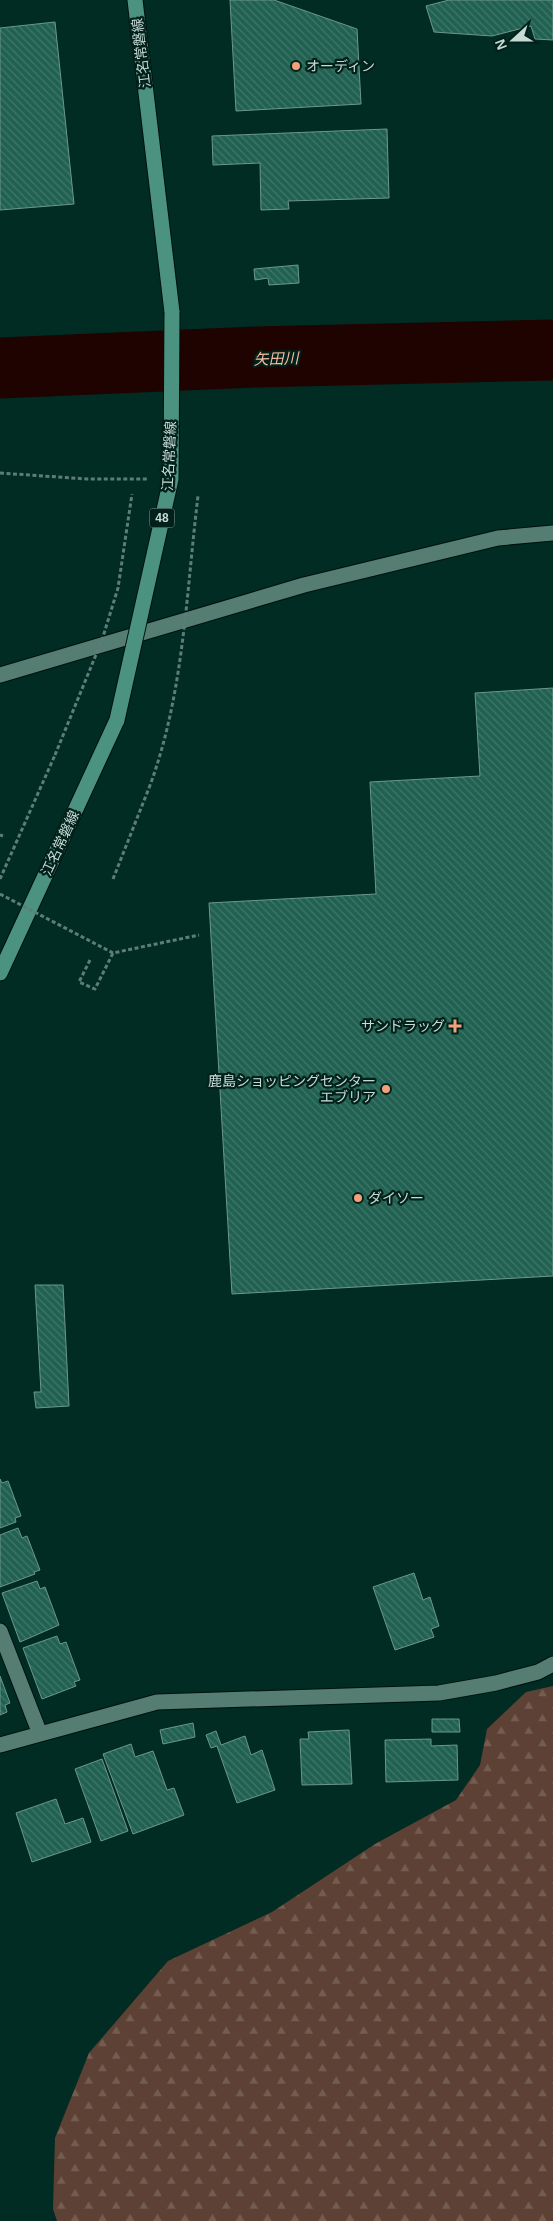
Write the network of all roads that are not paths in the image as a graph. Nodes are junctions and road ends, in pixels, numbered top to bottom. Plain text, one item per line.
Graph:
1 (134, 0) edge
2 (553, 533) edge
3 (0, 675) edge
4 (0, 973) edge
5 (0, 1631) edge
6 (553, 1664) edge
7 (40, 1734) junction
8 (0, 1745) edge

1 - 4 main road, 江名常磐線 / 48, bridge
2 - 3 street
5 - 7 street
6 - 7 street
7 - 8 street

